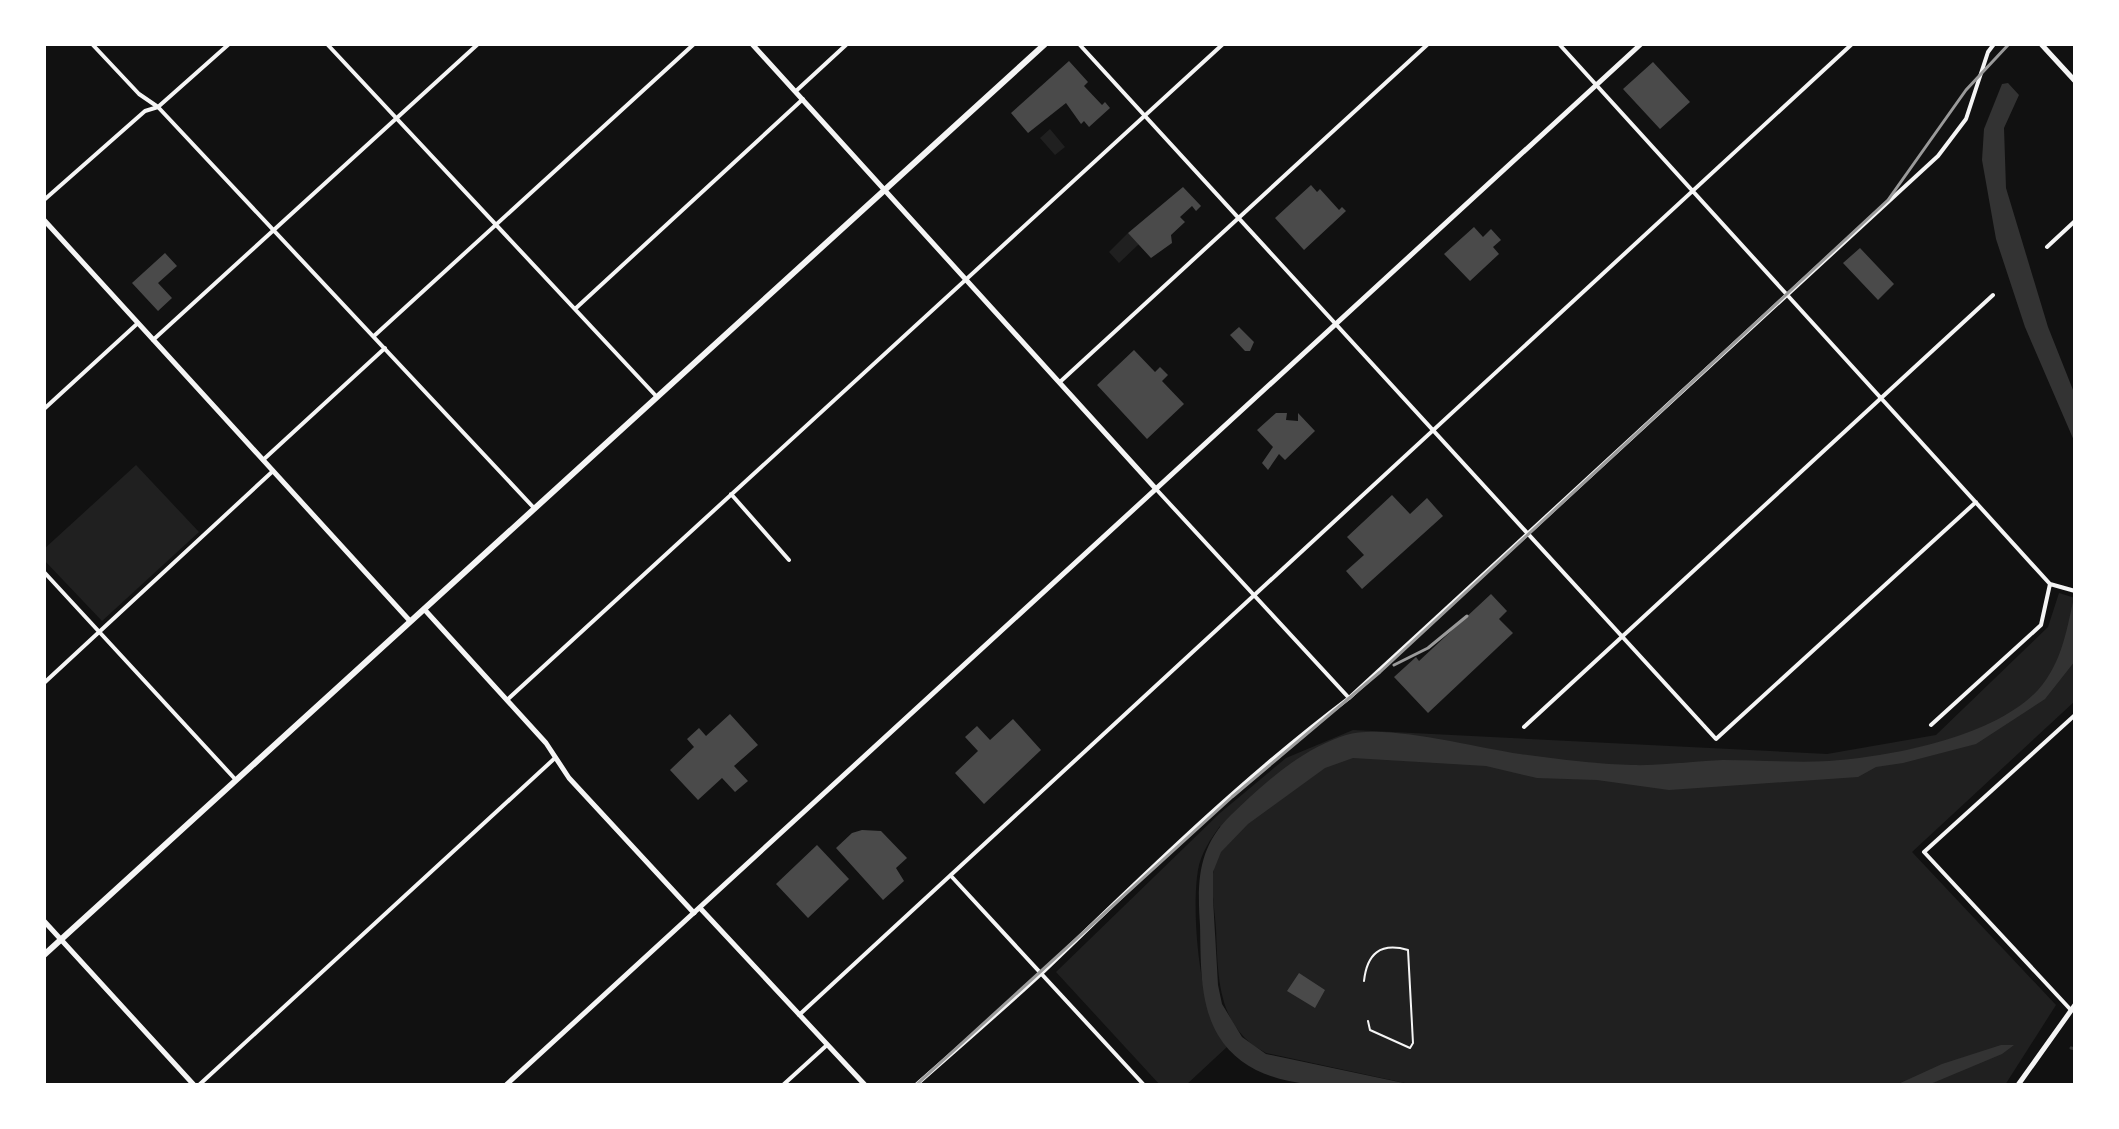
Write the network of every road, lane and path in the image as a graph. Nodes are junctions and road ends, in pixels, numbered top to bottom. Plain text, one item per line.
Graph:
1 (92, 44) edge
2 (229, 44) edge
3 (327, 44) edge
4 (478, 44) edge
5 (694, 44) edge
6 (752, 44) edge
7 (847, 44) edge
8 (1045, 44) edge
9 (1079, 44) edge
10 (1223, 44) edge
11 (1428, 44) edge
12 (1559, 44) edge
13 (1641, 44) edge
14 (1852, 44) edge
15 (1994, 44) edge
16 (2041, 44) edge
17 (2075, 81) edge
18 (1597, 85) junction
19 (796, 91) junction
20 (803, 99) junction
21 (158, 107) junction
22 (1146, 116) junction
23 (397, 118) junction
24 (886, 189) junction
25 (1694, 190) junction
26 (44, 200) edge
27 (1240, 218) junction
28 (44, 220) edge
29 (2075, 221) edge
30 (497, 225) junction
31 (275, 229) junction
32 (2047, 247) dead end
33 (966, 278) junction
34 (1788, 295) junction
35 (1993, 295) dead end
36 (575, 309) junction
37 (138, 323) junction
38 (1335, 325) junction
39 (374, 336) junction
40 (153, 340) junction
41 (385, 348) junction
42 (1061, 381) junction
43 (657, 397) junction
44 (1882, 398) junction
45 (44, 409) edge
46 (1433, 431) junction
47 (263, 460) junction
48 (273, 471) junction
49 (1156, 489) junction
50 (731, 494) junction
51 (1976, 502) junction
52 (534, 509) junction
53 (1528, 534) junction
54 (789, 560) dead end
55 (44, 572) edge
56 (2050, 584) junction
57 (2075, 591) edge
58 (1254, 596) junction
59 (424, 609) junction
60 (410, 621) junction
61 (100, 632) junction
62 (1623, 638) junction
63 (44, 683) edge
64 (1349, 698) junction
65 (507, 700) junction
66 (2074, 720) edge
67 (1931, 725) dead end
68 (1524, 727) dead end
69 (555, 758) junction
70 (235, 779) junction
71 (952, 877) junction
72 (700, 908) junction
73 (694, 913) junction
74 (44, 921) edge
75 (61, 940) junction
76 (44, 955) edge
77 (1041, 974) junction
78 (1364, 981) dead end
79 (2073, 1007) edge
80 (799, 1015) junction
81 (1368, 1021) dead end
82 (827, 1045) junction
83 (197, 1085) edge
84 (506, 1085) edge
85 (783, 1085) edge
86 (865, 1085) edge
87 (916, 1085) edge
88 (1144, 1085) edge
89 (2018, 1085) edge

1 - 21 street
2 - 21 street
3 - 23 street
4 - 23 street
5 - 30 street
6 - 19 street
7 - 19 street
8 - 24 main road
9 - 22 street
10 - 22 street
11 - 27 street
12 - 18 street
13 - 18 street
14 - 25 street
15 - 34 street
16 - 17 street
18 - 25 street
18 - 38 street
19 - 20 street
20 - 24 street
20 - 36 street
21 - 26 street
21 - 31 street
22 - 27 street
22 - 33 street
23 - 30 street
23 - 31 street
24 - 33 street
24 - 43 main road
25 - 34 street
25 - 46 street
27 - 38 street
27 - 42 street
28 - 37 street
29 - 32 street
30 - 36 street
30 - 39 street
31 - 39 street
31 - 40 street
33 - 42 street
33 - 50 street
34 - 44 street
34 - 53 street
35 - 44 street
36 - 43 street
37 - 40 street
37 - 45 street
38 - 46 street
38 - 49 street
39 - 41 street
40 - 47 street
41 - 47 street
41 - 52 street
42 - 49 street
43 - 52 main road
44 - 51 street
44 - 62 street
46 - 53 street
46 - 58 street
47 - 48 street
48 - 60 street
48 - 61 street
49 - 58 street
49 - 72 street
50 - 54 street
50 - 65 street
51 - 56 street
51 - 62 street
52 - 59 main road
53 - 62 street
53 - 64 street
55 - 61 street
56 - 57 street
56 - 67 street
58 - 64 street
58 - 71 street
59 - 60 main road
59 - 65 street
60 - 70 main road
61 - 63 street
61 - 70 street
62 - 68 street
64 - 77 street
65 - 69 street
66 - 79 street
69 - 73 street
69 - 83 street
70 - 75 main road
71 - 77 street
71 - 80 street
72 - 73 street
72 - 80 street
73 - 84 street
74 - 75 street
75 - 76 main road
75 - 83 street
77 - 87 street
77 - 88 street
78 - 81 path
79 - 89 street
80 - 82 street
82 - 85 street
82 - 86 street

